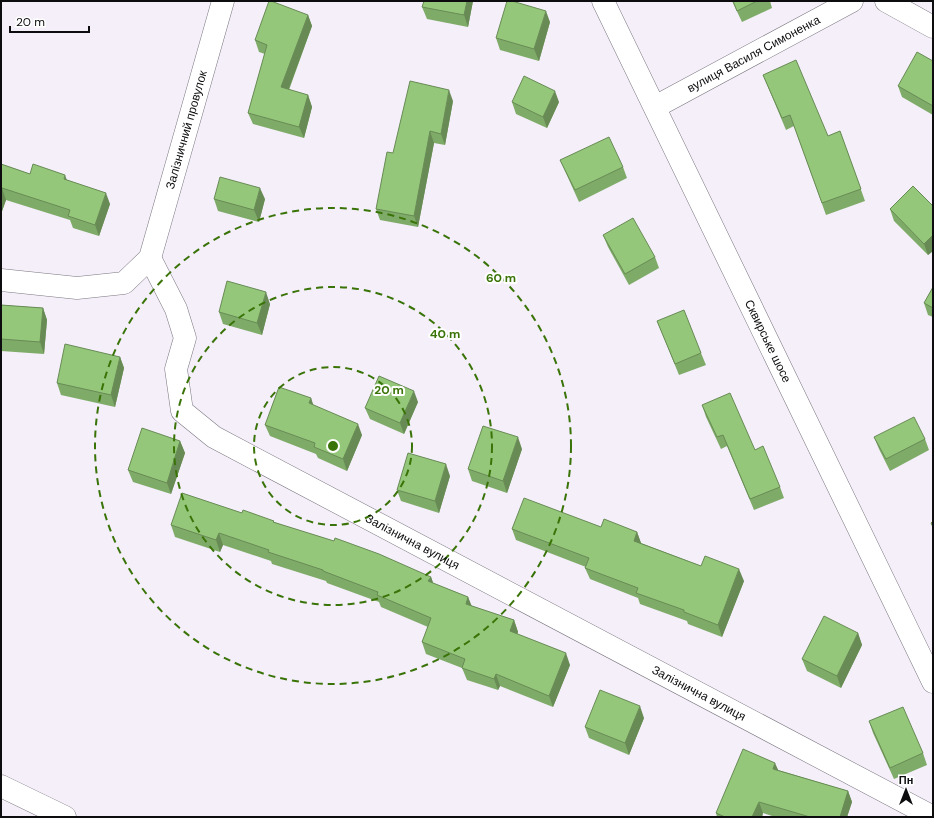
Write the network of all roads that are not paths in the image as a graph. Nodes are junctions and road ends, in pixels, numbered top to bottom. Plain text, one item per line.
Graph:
1 (223, 1) edge
2 (603, 1) edge
3 (852, 1) edge
4 (886, 1) edge
5 (933, 27) edge
6 (655, 107) junction
7 (150, 258) junction
8 (1, 280) edge
9 (933, 682) edge
10 (1, 786) edge
11 (65, 817) edge
12 (933, 817) edge

1 - 7 street, Залізничний провулок
2 - 6 street, Сквирське шосе
3 - 6 street, вулиця Василя Симоненка
4 - 5 street
6 - 9 street, Сквирське шосе
7 - 8 street
7 - 12 street, Залізнична вулиця
10 - 11 street

